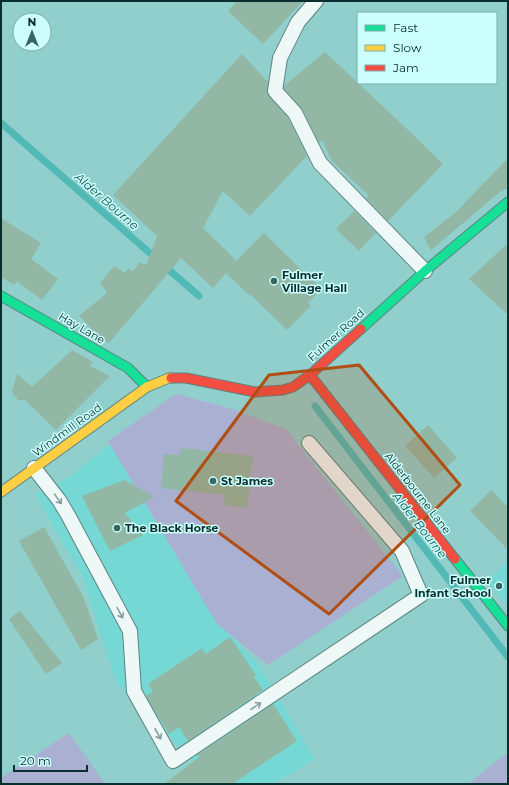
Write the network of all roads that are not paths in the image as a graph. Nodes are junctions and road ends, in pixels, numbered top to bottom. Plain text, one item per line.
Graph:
1 (316, 1) edge
2 (508, 202) edge
3 (425, 271) junction
4 (1, 296) edge
5 (310, 375) junction
6 (147, 387) junction
7 (309, 443) dead end
8 (34, 468) junction
9 (1, 492) edge
10 (508, 626) edge

1 - 3 lane
2 - 3 street, Fulmer Road
3 - 5 street, Fulmer Road
4 - 6 street, Hay Lane
5 - 6 street, Fulmer Road
5 - 10 street, Alderbourne Lane
6 - 8 street, Windmill Road
8 -> 7 lane
8 - 9 street, Windmill Road

